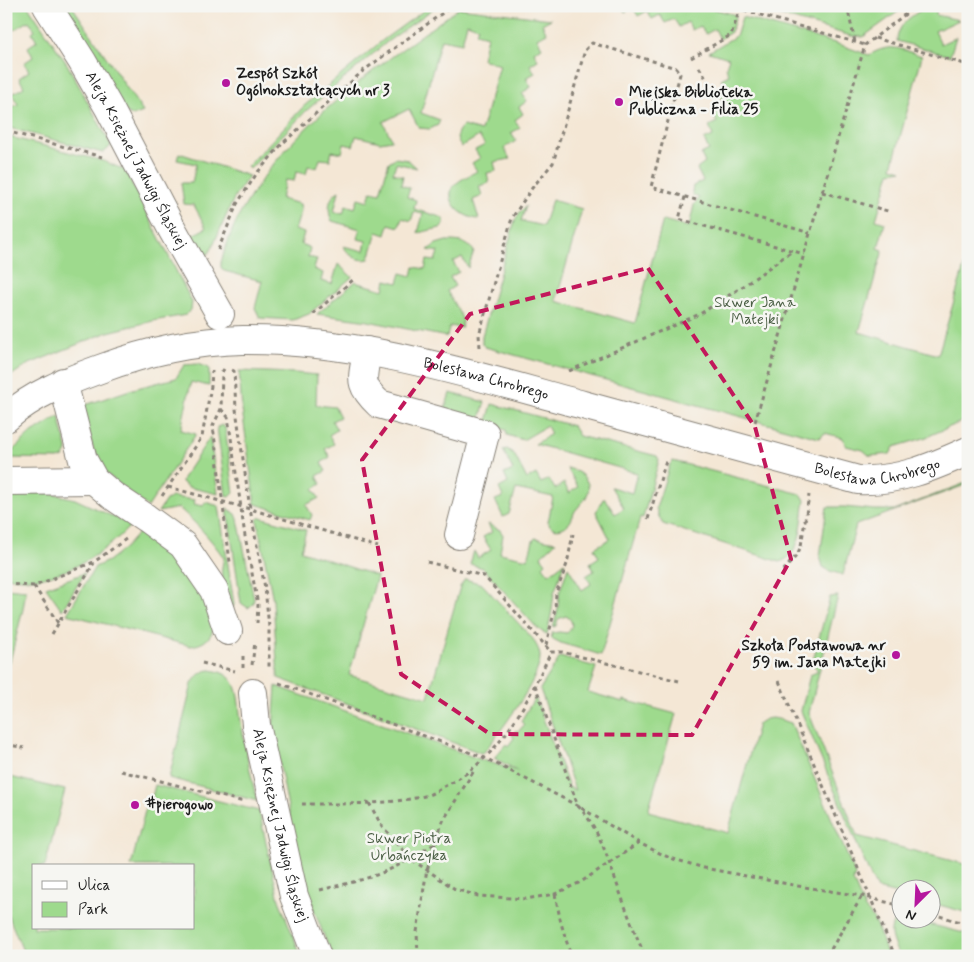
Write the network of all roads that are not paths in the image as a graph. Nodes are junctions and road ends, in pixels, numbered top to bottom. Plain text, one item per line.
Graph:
1 (47, 6) edge
2 (220, 314) dead end
3 (367, 351) junction
4 (63, 382) junction
5 (6, 418) edge
6 (968, 451) edge
7 (6, 480) edge
8 (94, 480) junction
9 (459, 535) dead end
10 (236, 638) road end
11 (256, 682) road end
12 (317, 956) edge

1 - 2 street, Aleja Księżnej Jadwigi Śląskiej
3 - 4 street, Bolesława Chrobrego
3 - 6 street, Bolesława Chrobrego
3 - 9 street
4 - 5 street, Bolesława Chrobrego
4 - 8 street
7 - 8 street
8 - 10 street
11 - 12 street, Aleja Księżnej Jadwigi Śląskiej

